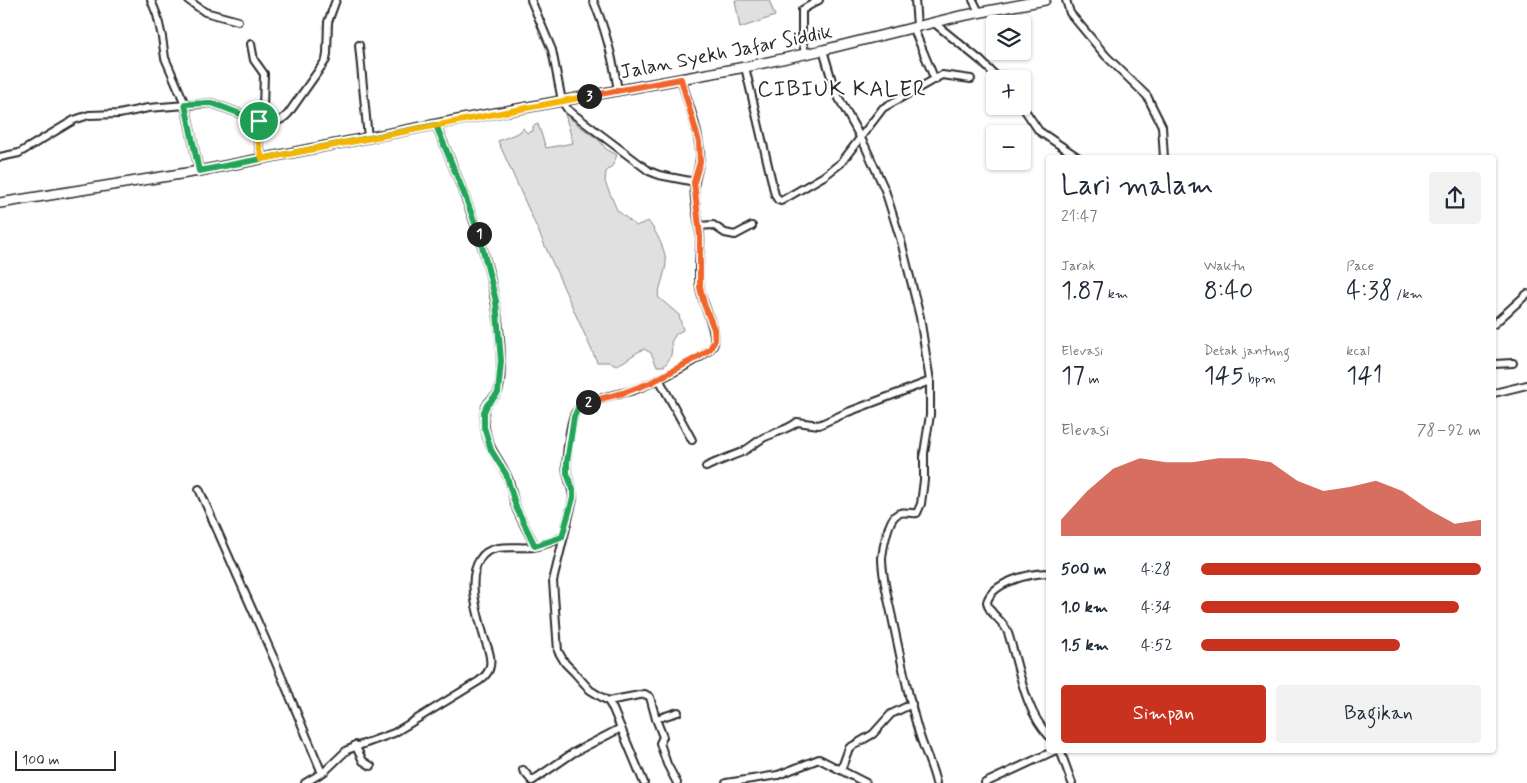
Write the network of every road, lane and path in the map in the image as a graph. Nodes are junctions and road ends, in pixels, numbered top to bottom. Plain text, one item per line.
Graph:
1 (150, 0) edge
2 (188, 0) edge
3 (336, 0) edge
4 (531, 0) edge
5 (593, 0) edge
6 (802, 0) edge
7 (819, 0) edge
8 (915, 0) edge
9 (973, 0) edge
10 (1045, 0) edge
11 (1066, 0) edge
12 (802, 10) junction
13 (980, 12) junction
14 (238, 21) dead end
15 (933, 22) junction
16 (915, 26) junction
17 (251, 44) dead end
18 (359, 45) dead end
19 (823, 50) junction
20 (805, 54) junction
21 (745, 67) junction
22 (990, 70) edge
23 (681, 79) junction
24 (971, 79) dead end
25 (935, 80) junction
26 (618, 90) junction
27 (562, 101) junction
28 (185, 104) junction
29 (1028, 115) edge
30 (259, 121) junction
31 (436, 125) junction
32 (368, 138) junction
33 (861, 138) junction
34 (1075, 155) edge
35 (1164, 155) edge
36 (0, 157) edge
37 (262, 159) junction
38 (199, 171) junction
39 (694, 182) junction
40 (0, 203) edge
41 (699, 226) junction
42 (752, 226) dead end
43 (1527, 294) edge
44 (1496, 322) edge
45 (1496, 364) edge
46 (1513, 364) dead end
47 (659, 379) junction
48 (930, 381) junction
49 (1527, 385) edge
50 (1496, 392) edge
51 (692, 440) dead end
52 (706, 467) dead end
53 (199, 489) dead end
54 (562, 537) junction
55 (535, 546) junction
56 (1046, 573) edge
57 (608, 702) junction
58 (912, 704) junction
59 (678, 712) dead end
60 (656, 719) junction
61 (622, 728) junction
62 (1046, 733) edge
63 (355, 746) junction
64 (1050, 753) edge
65 (1061, 753) edge
66 (371, 766) dead end
67 (524, 770) dead end
68 (841, 770) junction
69 (322, 773) junction
70 (313, 781) edge
71 (305, 783) edge
72 (644, 783) edge
73 (677, 783) edge
74 (726, 783) edge
75 (866, 783) edge
76 (936, 783) edge
77 (985, 783) edge
78 (1072, 783) edge

1 - 28 street
2 - 14 street
3 - 30 street
4 - 27 street
5 - 26 street
6 - 12 street
7 - 12 street
8 - 16 street
9 - 13 street
10 - 13 main road, Jalan Syekh Jafar Siddik
11 - 35 street
12 - 20 street
13 - 15 main road, Jalan Syekh Jafar Siddik
15 - 16 main road, Jalan Syekh Jafar Siddik
15 - 22 street
16 - 19 main road, Jalan Syekh Jafar Siddik
16 - 25 street
17 - 30 street
18 - 32 street
19 - 20 main road, Jalan Syekh Jafar Siddik
19 - 33 street
20 - 21 main road, Jalan Syekh Jafar Siddik
21 - 23 main road, Jalan Syekh Jafar Siddik
21 - 33 street
23 - 26 main road, Jalan Syekh Jafar Siddik
23 - 39 street
24 - 25 street
25 - 33 street
26 - 27 main road, Jalan Syekh Jafar Siddik
27 - 31 main road, Jalan Syekh Jafar Siddik
27 - 39 street
28 - 30 street
28 - 36 street
28 - 38 street
29 - 34 street
30 - 37 street
31 - 32 main road, Jalan Syekh Jafar Siddik
31 - 55 street
32 - 37 main road, Jalan Syekh Jafar Siddik
33 - 48 street
37 - 38 main road, Jalan Syekh Jafar Siddik
38 - 40 main road, Jalan Syekh Jafar Siddik
39 - 41 street
41 - 42 street
41 - 47 street
43 - 44 street
45 - 46 street
47 - 51 street
47 - 54 street
48 - 52 street
48 - 58 street
49 - 50 street
53 - 69 street
54 - 55 street
54 - 57 street
55 - 63 street
56 - 62 street
57 - 60 street
57 - 61 street
58 - 68 street
58 - 76 street
59 - 60 street
60 - 73 street
61 - 67 street
61 - 72 street
63 - 66 street
63 - 69 street
64 - 77 street
65 - 78 street
68 - 74 street
68 - 75 street
69 - 70 street
70 - 71 street

